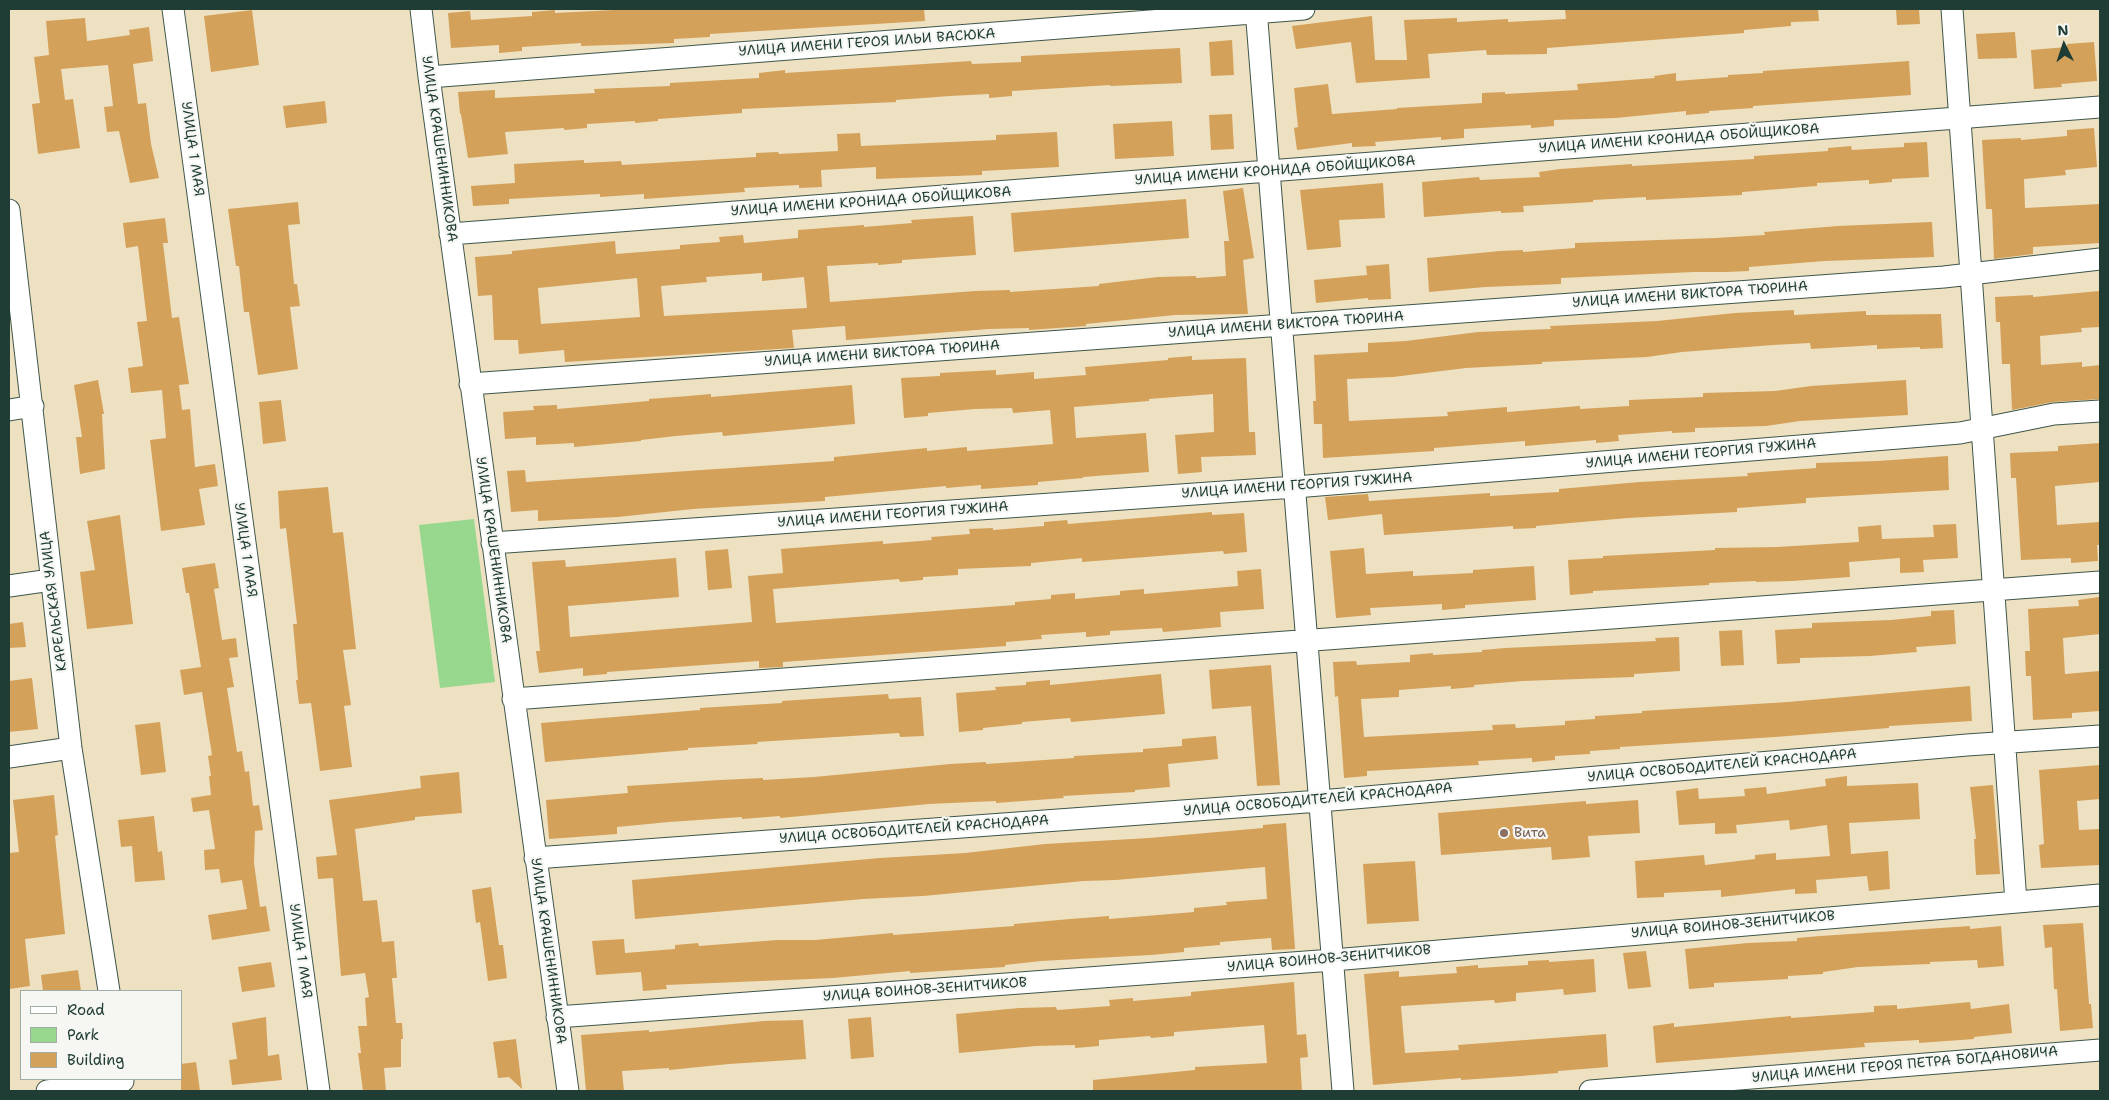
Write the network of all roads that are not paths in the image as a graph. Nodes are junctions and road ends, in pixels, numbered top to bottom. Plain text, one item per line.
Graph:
1 (173, 9) edge
2 (421, 9) edge
3 (1304, 9) edge
4 (1952, 9) edge
5 (1257, 11) edge
6 (429, 77) junction
7 (2100, 107) edge
8 (1960, 118) junction
9 (1269, 171) junction
10 (9, 210) edge
11 (450, 234) junction
12 (2100, 259) edge
13 (1971, 274) junction
14 (1282, 325) junction
15 (470, 384) junction
16 (33, 406) junction
17 (9, 410) edge
18 (2100, 411) edge
19 (1982, 429) junction
20 (1295, 487) junction
21 (492, 543) junction
22 (51, 580) junction
23 (2100, 582) edge
24 (9, 586) edge
25 (1993, 588) junction
26 (1307, 642) junction
27 (513, 700) junction
28 (2100, 736) edge
29 (2004, 742) junction
30 (71, 748) junction
31 (9, 756) edge
32 (1320, 801) junction
33 (535, 858) junction
34 (2100, 895) edge
35 (2016, 902) junction
36 (1332, 960) junction
37 (109, 990) edge
38 (557, 1016) junction
39 (2100, 1050) edge
40 (124, 1084) edge
41 (47, 1091) edge
42 (319, 1091) edge
43 (568, 1091) edge
44 (1343, 1091) edge
45 (1590, 1091) edge

1 - 42 street, УЛИЦА 1 МАЯ
2 - 6 street, УЛИЦА КРАШЕНИННИКОВА
3 - 5 street, УЛИЦА ИМЕНИ ГЕРОЯ ИЛЬИ ВАСЮКА
4 - 8 street
5 - 6 street, УЛИЦА ИМЕНИ ГЕРОЯ ИЛЬИ ВАСЮКА
5 - 9 street
6 - 11 street, УЛИЦА КРАШЕНИННИКОВА
7 - 8 street, УЛИЦА ИМЕНИ КРОНИДА ОБОЙЩИКОВА
8 - 9 street, УЛИЦА ИМЕНИ КРОНИДА ОБОЙЩИКОВА
8 - 13 street
9 - 11 street, УЛИЦА ИМЕНИ КРОНИДА ОБОЙЩИКОВА
9 - 14 street
10 - 16 street, КАРЕЛЬСКАЯ УЛИЦА
11 - 15 street, УЛИЦА КРАШЕНИННИКОВА
12 - 13 street, УЛИЦА ИМЕНИ ВИКТОРА ТЮРИНА
13 - 14 street, УЛИЦА ИМЕНИ ВИКТОРА ТЮРИНА
13 - 19 street
14 - 15 street, УЛИЦА ИМЕНИ ВИКТОРА ТЮРИНА
14 - 20 street
15 - 21 street, УЛИЦА КРАШЕНИННИКОВА
16 - 17 street
16 - 22 street, КАРЕЛЬСКАЯ УЛИЦА
18 - 19 street, УЛИЦА ИМЕНИ ГЕОРГИЯ ГУЖИНА
19 - 20 street, УЛИЦА ИМЕНИ ГЕОРГИЯ ГУЖИНА
19 - 25 street
20 - 21 street, УЛИЦА ИМЕНИ ГЕОРГИЯ ГУЖИНА
20 - 26 street
21 - 27 street, УЛИЦА КРАШЕНИННИКОВА
22 - 24 street
22 - 30 street, КАРЕЛЬСКАЯ УЛИЦА
23 - 25 street
25 - 26 street
25 - 29 street
26 - 27 street
26 - 32 street
27 - 33 street, УЛИЦА КРАШЕНИННИКОВА
28 - 29 street, УЛИЦА ОСВОБОДИТЕЛЕЙ КРАСНОДАРА
29 - 32 street, УЛИЦА ОСВОБОДИТЕЛЕЙ КРАСНОДАРА
29 - 35 street
30 - 31 street
30 - 37 street, КАРЕЛЬСКАЯ УЛИЦА
32 - 33 street, УЛИЦА ОСВОБОДИТЕЛЕЙ КРАСНОДАРА
32 - 36 street
33 - 38 street, УЛИЦА КРАШЕНИННИКОВА
34 - 35 street, УЛИЦА ВОИНОВ-ЗЕНИТЧИКОВ
35 - 36 street, УЛИЦА ВОИНОВ-ЗЕНИТЧИКОВ
36 - 38 street, УЛИЦА ВОИНОВ-ЗЕНИТЧИКОВ
36 - 44 street
38 - 43 street, УЛИЦА КРАШЕНИННИКОВА
39 - 45 street, УЛИЦА ИМЕНИ ГЕРОЯ ПЕТРА БОГДАНОВИЧА
40 - 41 street

